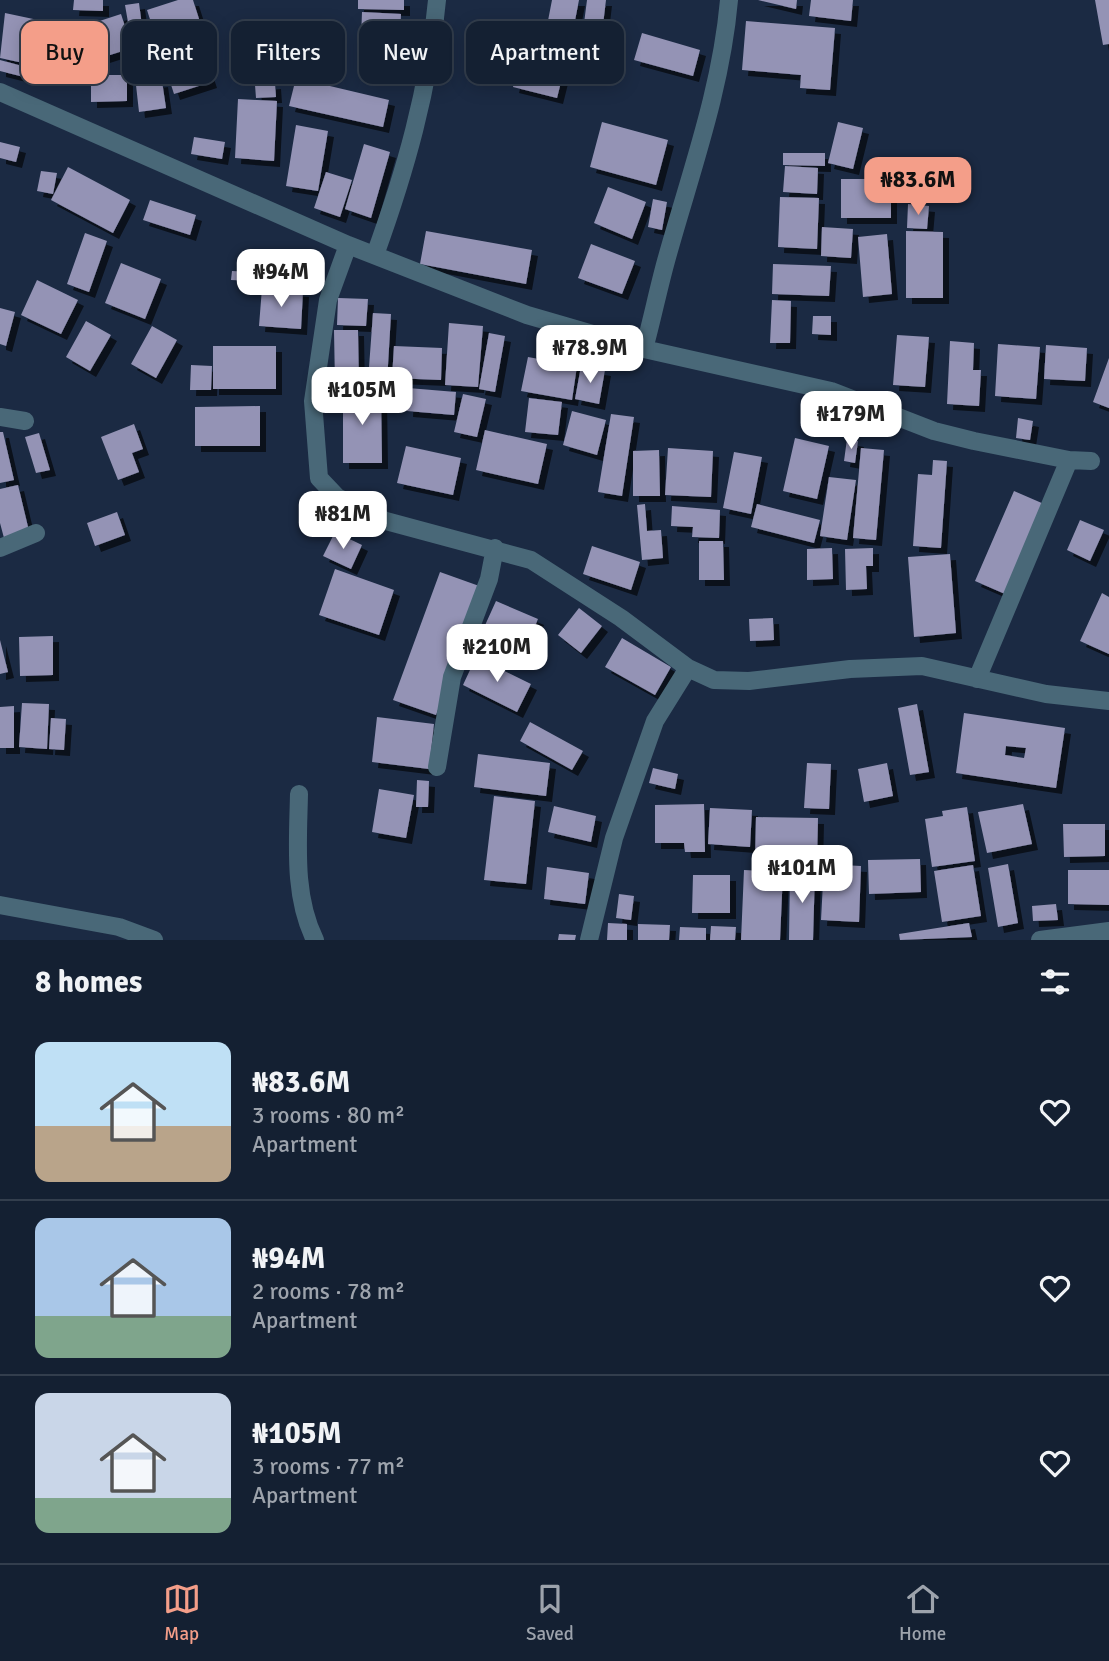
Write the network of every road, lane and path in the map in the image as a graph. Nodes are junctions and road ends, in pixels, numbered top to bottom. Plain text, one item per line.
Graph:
1 (437, 0) edge
2 (729, 0) edge
3 (0, 92) edge
4 (348, 245) junction
5 (375, 255) junction
6 (644, 349) junction
7 (0, 417) edge
8 (25, 421) dead end
9 (1069, 460) junction
10 (1091, 461) dead end
11 (36, 533) dead end
12 (0, 548) edge
13 (495, 548) junction
14 (688, 668) junction
15 (977, 679) junction
16 (1109, 701) edge
17 (437, 767) dead end
18 (299, 794) dead end
19 (0, 905) edge
20 (1109, 931) edge
21 (154, 940) edge
22 (315, 940) edge
23 (589, 940) edge
24 (1040, 940) edge

1 - 5 street
2 - 6 street
3 - 4 street
4 - 5 street
4 - 13 street
5 - 6 street
6 - 9 street
7 - 8 street
9 - 10 street
9 - 15 street
11 - 12 street
13 - 14 street
13 - 17 street
14 - 15 street
14 - 23 street
15 - 16 street
18 - 22 street
19 - 21 street
20 - 24 street

